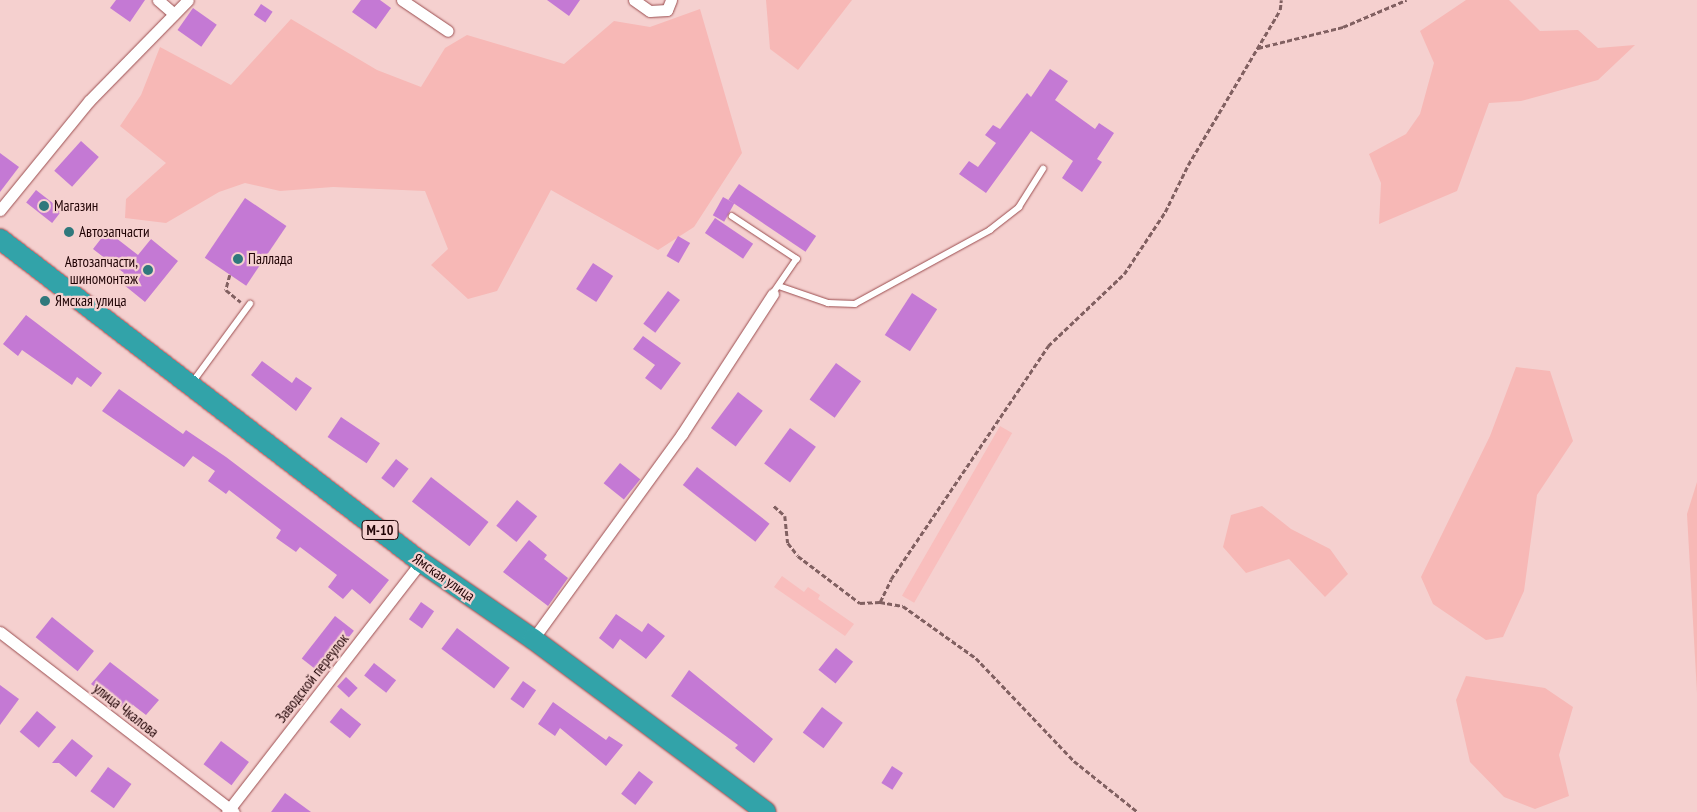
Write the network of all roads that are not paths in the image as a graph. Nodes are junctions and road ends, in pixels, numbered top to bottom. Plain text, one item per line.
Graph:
1 (158, 0) edge
2 (188, 0) edge
3 (402, 0) edge
4 (634, 0) edge
5 (671, 0) edge
6 (174, 14) junction
7 (448, 31) dead end
8 (1044, 169) dead end
9 (0, 210) edge
10 (732, 216) dead end
11 (0, 240) edge
12 (776, 290) junction
13 (249, 306) road end
14 (190, 386) junction
15 (421, 562) junction
16 (0, 632) edge
17 (532, 638) junction
18 (230, 811) edge
19 (766, 812) edge

1 - 6 street
2 - 6 street
3 - 7 street
4 - 5 street
6 - 9 street
8 - 12 lane
10 - 12 lane
11 - 14 highway, Ямская улица / М-10
12 - 17 street
13 - 14 lane
14 - 15 highway, Ямская улица / М-10
15 - 17 highway, Ямская улица / М-10
15 - 18 street, Заводской переулок
16 - 18 street, улица Чкалова
17 - 19 highway, Ямская улица / М-10

